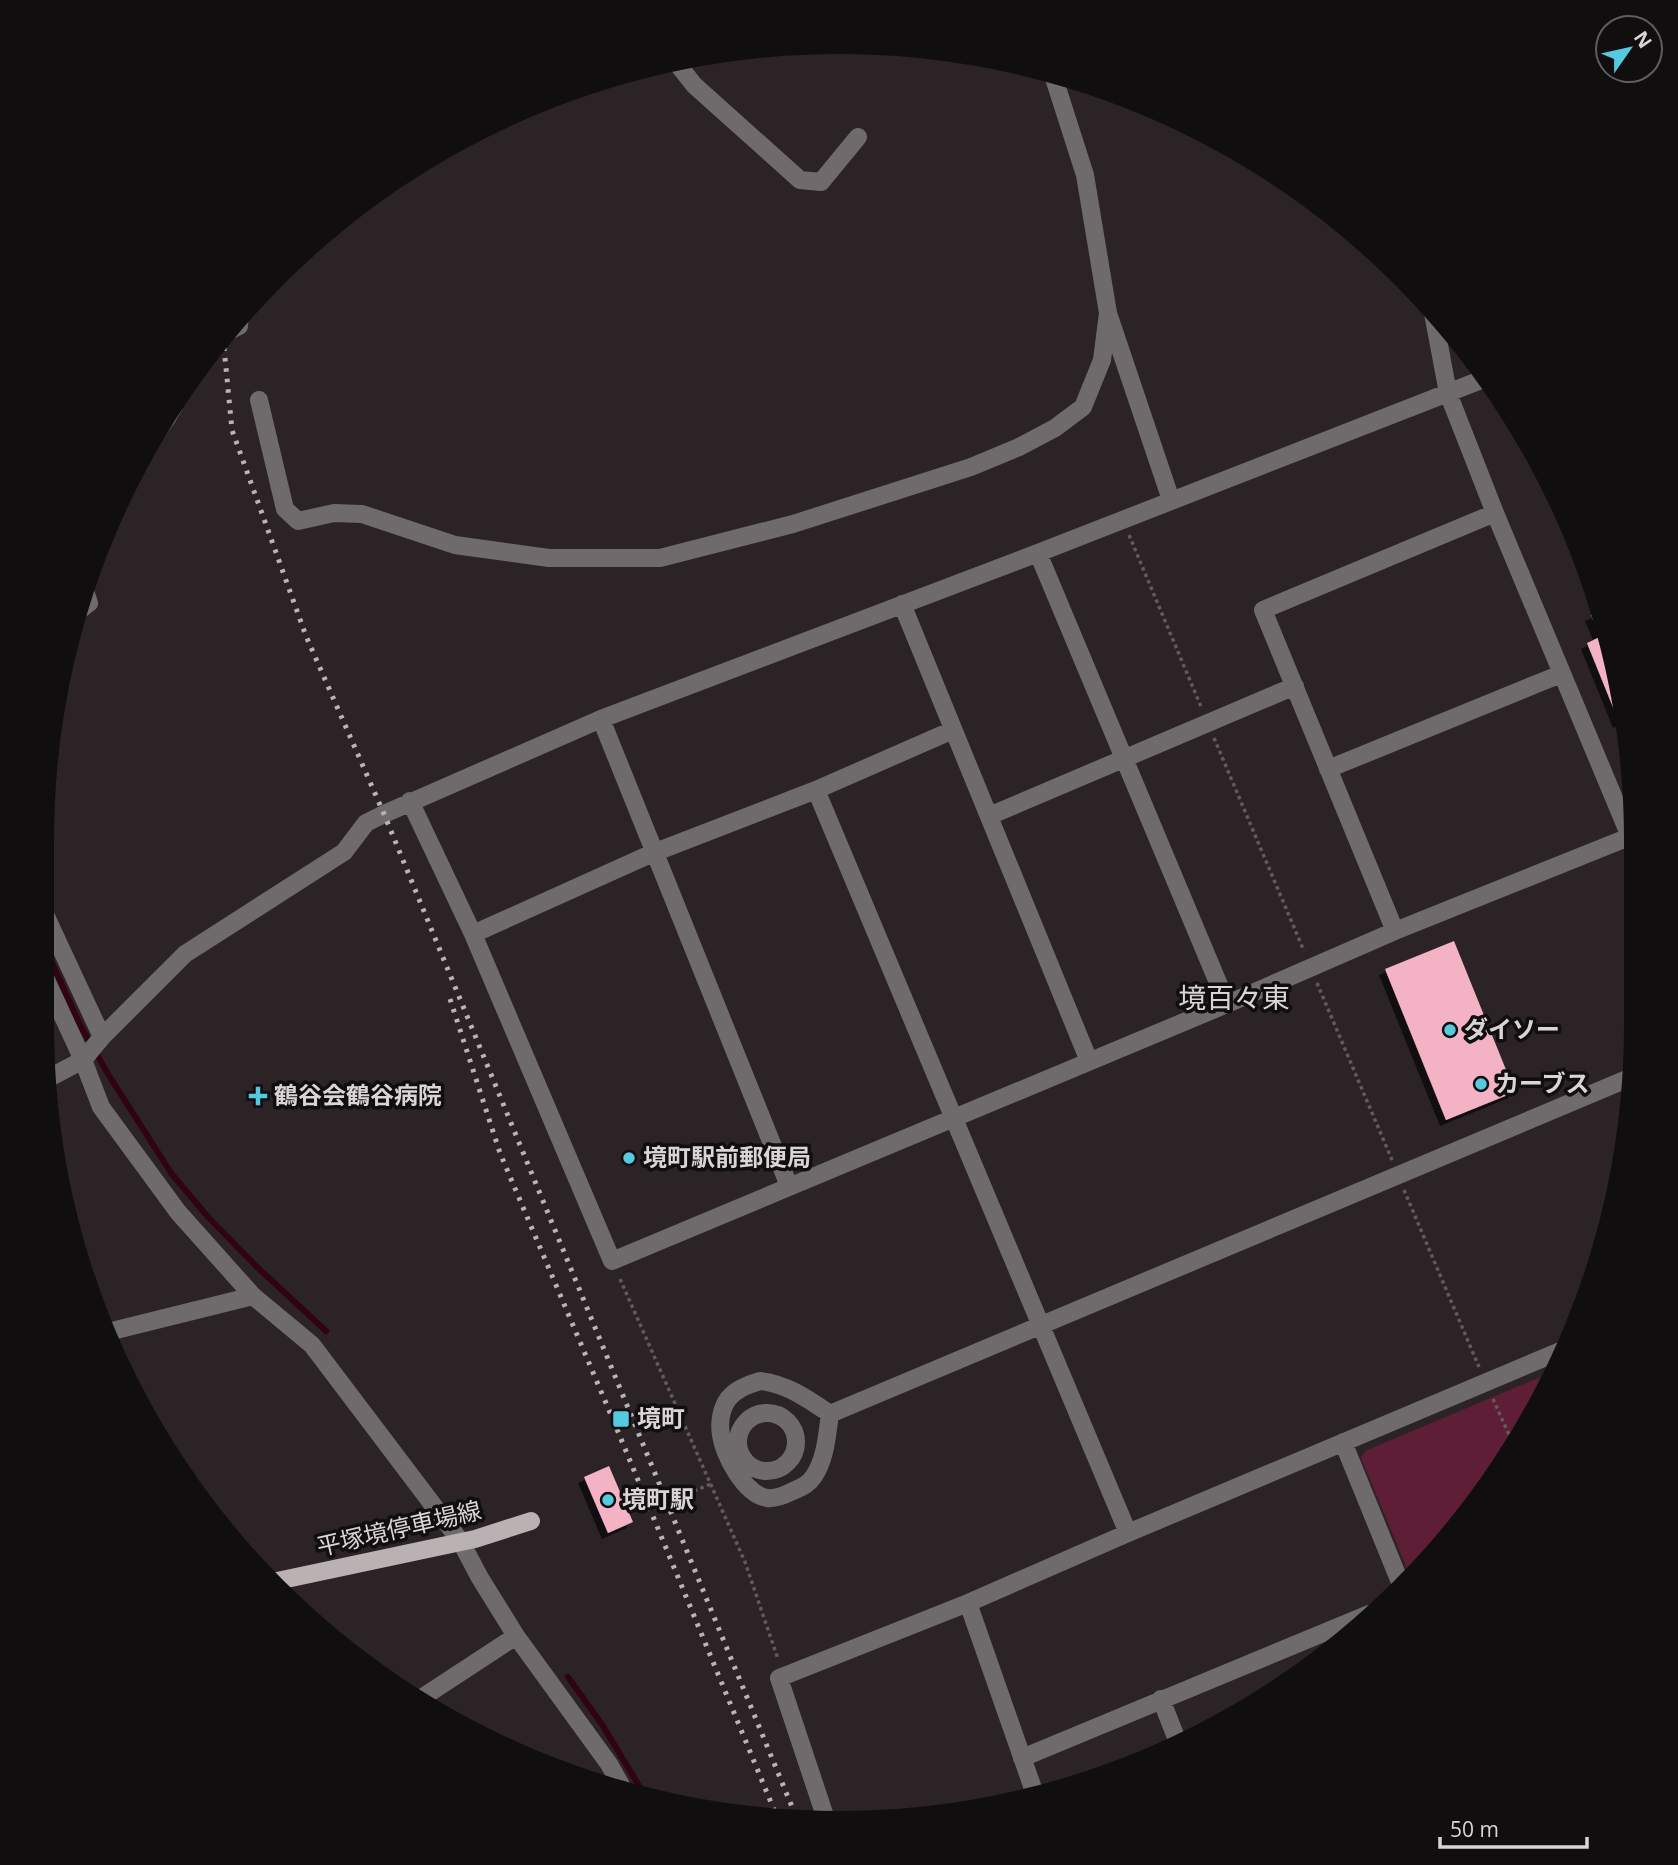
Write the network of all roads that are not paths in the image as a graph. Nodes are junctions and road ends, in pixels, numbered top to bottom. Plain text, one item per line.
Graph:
1 (683, 70) edge
2 (1056, 85) edge
3 (858, 137) dead end
4 (1108, 313) junction
5 (1436, 331) edge
6 (1476, 382) edge
7 (1448, 393) junction
8 (258, 400) dead end
9 (1171, 500) junction
10 (1494, 513) junction
11 (1038, 553) junction
12 (902, 604) junction
13 (1561, 674) junction
14 (1295, 686) junction
15 (601, 719) junction
16 (953, 730) junction
17 (1125, 759) junction
18 (1328, 769) junction
19 (816, 790) junction
20 (410, 801) junction
21 (989, 816) junction
22 (1623, 817) edge
23 (1624, 843) edge
24 (653, 853) junction
25 (1395, 931) junction
26 (54, 934) edge
27 (473, 934) junction
28 (54, 997) edge
29 (1227, 1004) junction
30 (102, 1037) junction
31 (83, 1060) junction
32 (1089, 1060) junction
33 (56, 1074) edge
34 (1622, 1081) edge
35 (954, 1119) junction
36 (789, 1186) junction
37 (253, 1296) junction
38 (1041, 1325) junction
39 (116, 1330) edge
40 (1551, 1355) edge
41 (801, 1395) junction
42 (830, 1414) junction
43 (786, 1419) junction
44 (1343, 1442) junction
45 (797, 1445) junction
46 (825, 1449) junction
47 (734, 1456) junction
48 (531, 1521) dead end
49 (1128, 1533) junction
50 (475, 1538) junction
51 (1398, 1577) edge
52 (283, 1580) edge
53 (968, 1603) junction
54 (1349, 1622) edge
55 (516, 1636) junction
56 (428, 1694) edge
57 (1161, 1699) junction
58 (1176, 1735) edge
59 (1022, 1758) junction
60 (617, 1778) edge
61 (1032, 1786) edge
62 (823, 1810) edge

1 - 3 street
2 - 4 street
4 - 8 street
4 - 9 street
5 - 7 street
6 - 7 street
7 - 9 street
7 - 10 street
9 - 11 street
10 - 13 street
10 - 14 street
11 - 12 street
11 - 17 street
12 - 15 street
12 - 16 street
13 - 18 street
13 - 22 street
14 - 17 street
14 - 18 street
15 - 20 street
15 - 24 street
16 - 19 street
16 - 21 street
17 - 21 street
17 - 29 street
18 - 25 street
19 - 24 street
19 - 35 street
20 - 27 street
20 - 30 street
21 - 32 street
23 - 25 street
24 - 27 street
24 - 36 street
25 - 29 street
26 - 30 street
27 - 36 street
28 - 31 street
29 - 32 street
30 - 31 street
31 - 33 street
31 - 37 street
32 - 35 street
34 - 38 street
35 - 36 street
35 - 38 street
37 - 39 street
37 - 50 street
38 - 42 street
38 - 49 street
40 - 44 street
41 - 42 street
41 - 43 street
41 - 47 street
42 - 46 street
43 - 45 street
43 - 47 street
44 - 49 street
44 - 51 street
45 - 46 street
45 - 47 street
46 - 47 street
48 - 50 main road, 平塚境停車場線
49 - 53 street
50 - 52 main road, 平塚境停車場線
50 - 55 street
53 - 59 street
53 - 62 street
54 - 57 street
55 - 56 street
55 - 60 street
57 - 58 street
57 - 59 street
59 - 61 street

